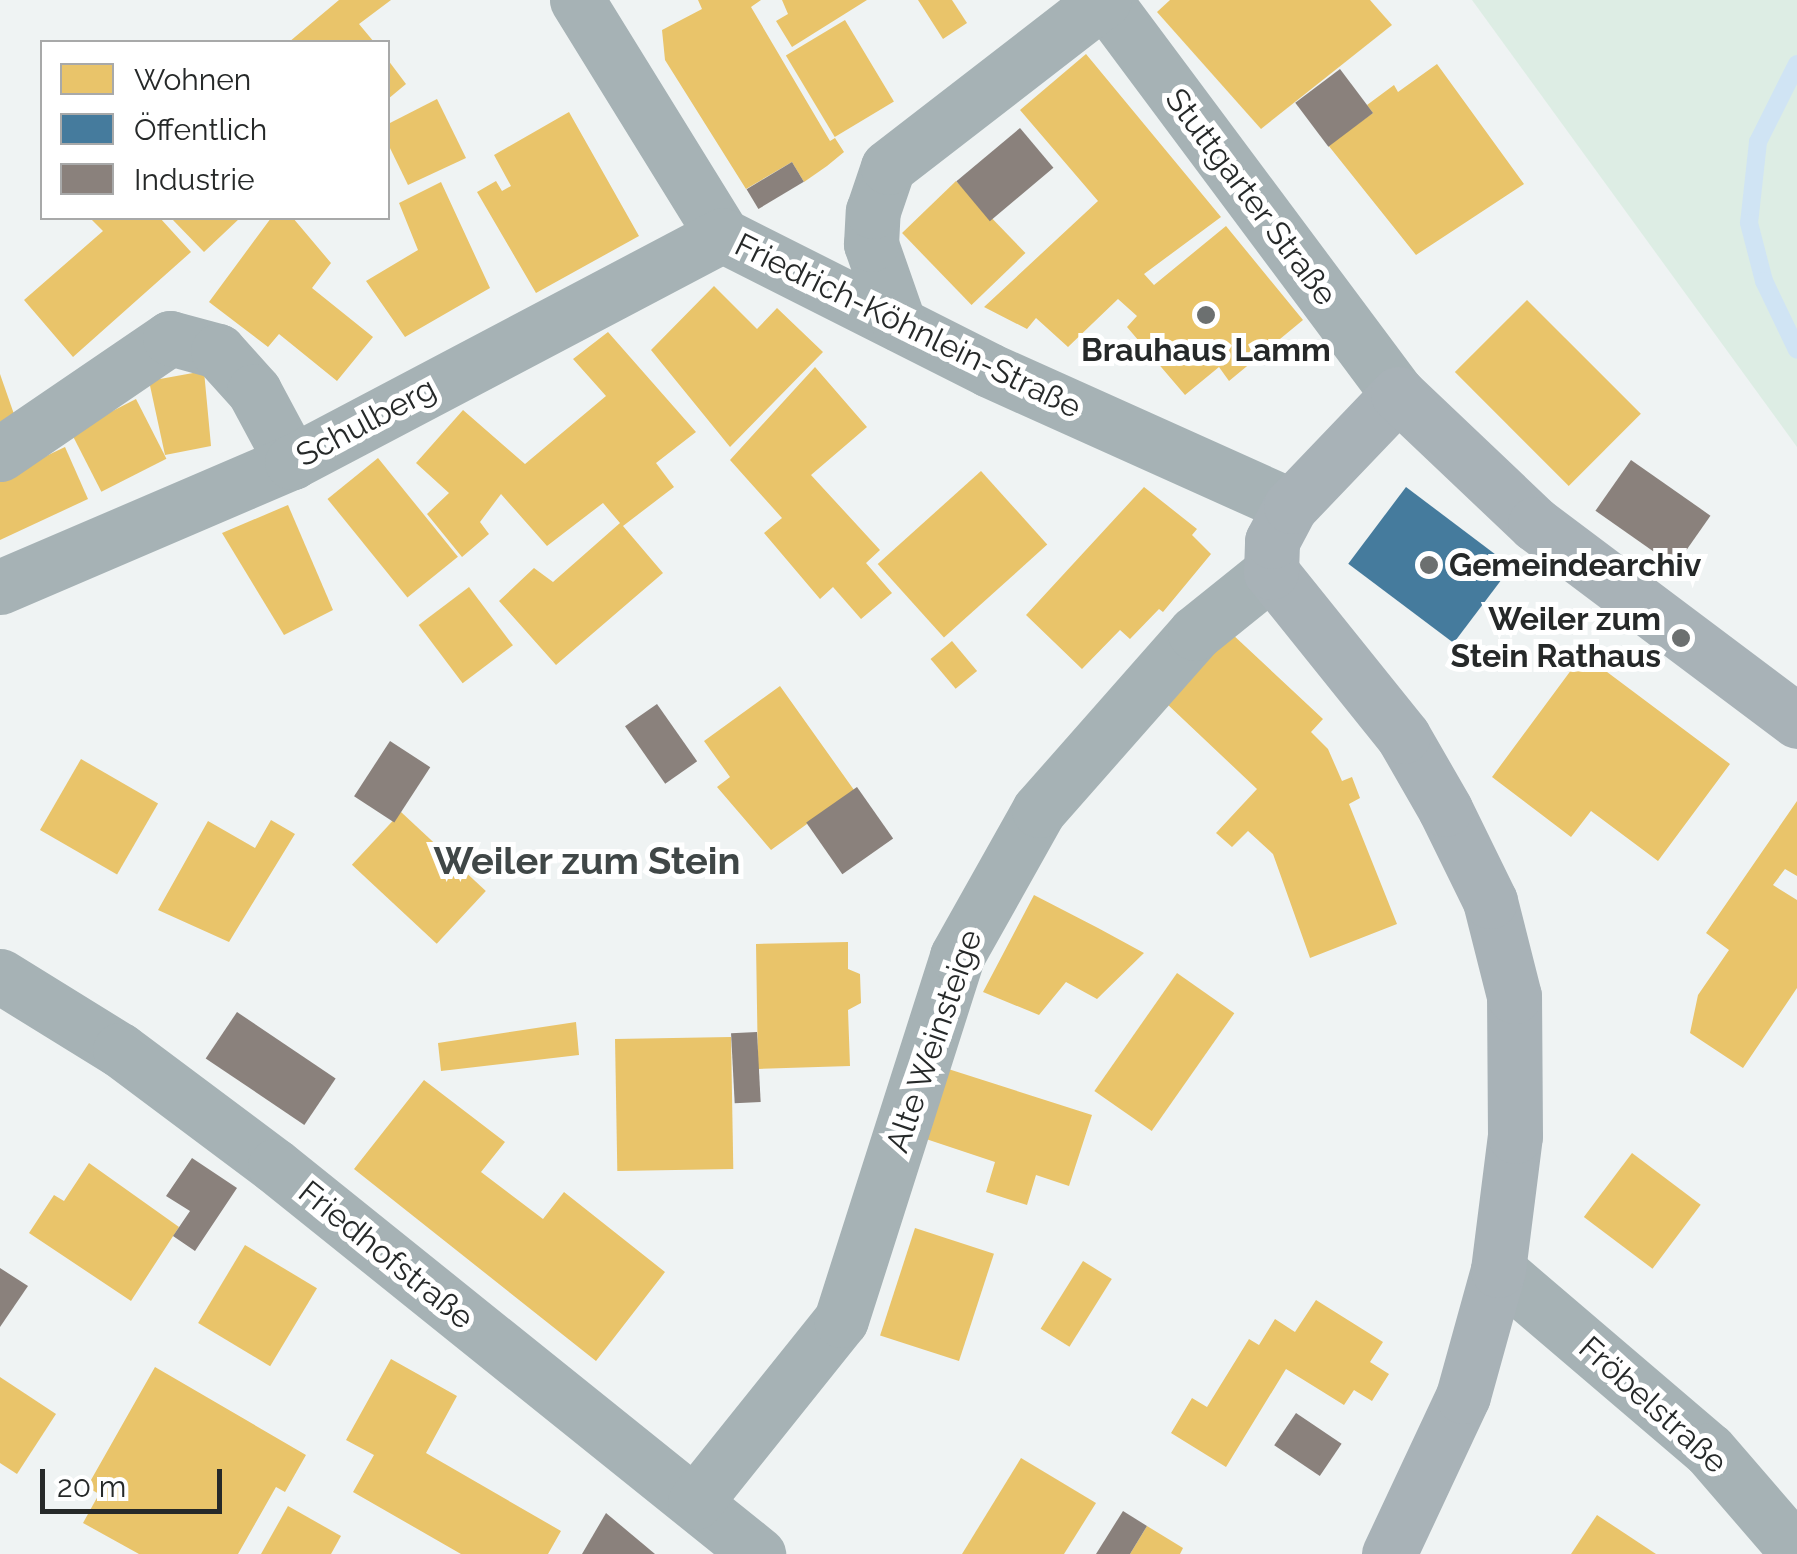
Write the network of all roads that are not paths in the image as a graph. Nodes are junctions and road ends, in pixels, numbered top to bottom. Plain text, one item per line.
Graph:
1 (577, 0) edge
2 (1104, 0) edge
3 (722, 235) junction
4 (899, 324) junction
5 (1398, 394) junction
6 (0, 454) edge
7 (292, 462) junction
8 (1291, 506) junction
9 (1271, 572) junction
10 (0, 587) edge
11 (1797, 721) edge
12 (0, 976) edge
13 (1498, 1270) junction
14 (695, 1502) junction
15 (1797, 1552) edge
16 (758, 1554) edge
17 (1389, 1554) edge

1 - 3 street, Friedrich-Köhnlein-Straße
2 - 4 street
2 - 5 street, Stuttgarter Straße
3 - 4 street, Friedrich-Köhnlein-Straße
3 - 7 street, Schulberg
4 - 8 street, Friedrich-Köhnlein-Straße
5 - 8 main road
5 - 11 main road
6 - 7 street
7 - 10 street, Schulberg
8 - 9 main road
9 - 13 main road
9 - 14 street, Alte Weinsteige
12 - 14 street, Friedhofstraße
13 - 15 street, Fröbelstraße
13 - 17 main road
14 - 16 street, Friedhofstraße

